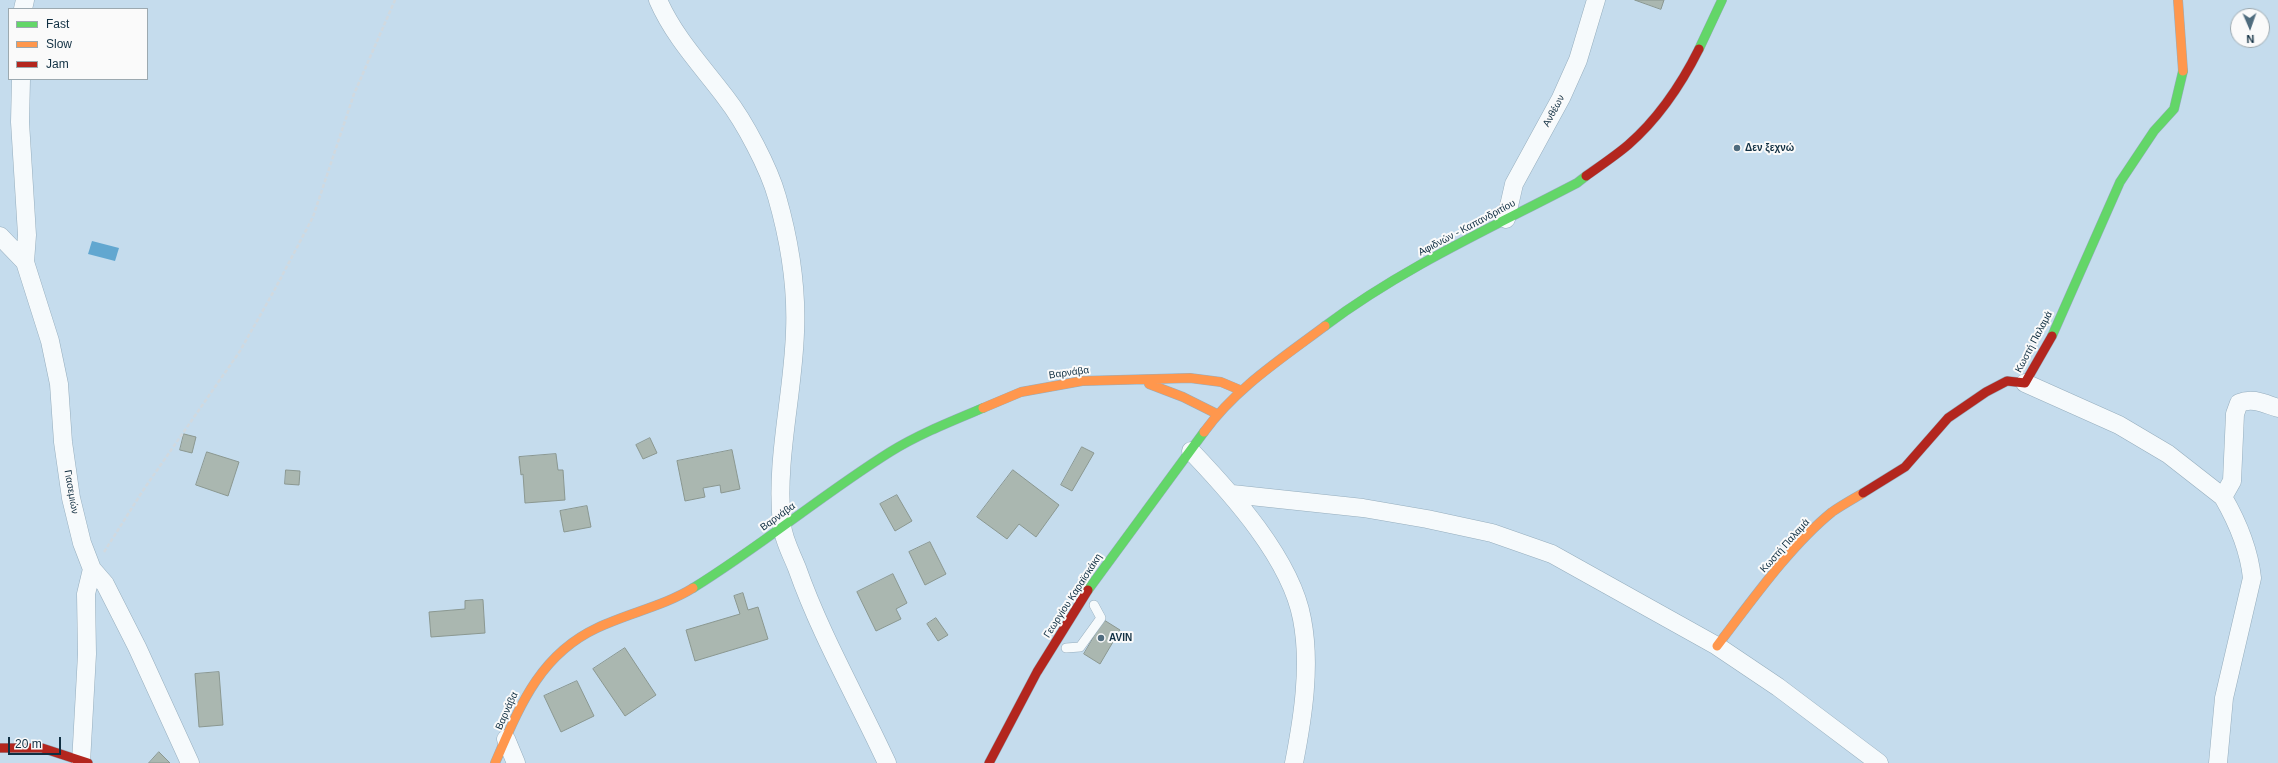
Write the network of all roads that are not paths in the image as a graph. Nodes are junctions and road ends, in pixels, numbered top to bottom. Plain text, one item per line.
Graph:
1 (658, 0) edge
2 (1596, 0) edge
3 (1722, 0) edge
4 (2178, 0) edge
5 (21, 80) edge
6 (1506, 219) junction
7 (0, 236) edge
8 (25, 262) junction
9 (1134, 380) junction
10 (2025, 383) junction
11 (1240, 390) junction
12 (2278, 408) edge
13 (1218, 414) junction
14 (1191, 451) junction
15 (1232, 494) junction
16 (2223, 496) junction
17 (782, 527) junction
18 (92, 569) junction
19 (1094, 605) dead end
20 (1717, 646) junction
21 (1066, 648) dead end
22 (506, 739) junction
23 (0, 748) edge
24 (84, 762) edge
25 (190, 763) edge
26 (496, 763) edge
27 (516, 763) edge
28 (887, 763) edge
29 (989, 763) edge
30 (1294, 763) edge
31 (1879, 763) edge
32 (2218, 763) edge

1 - 17 street
2 - 6 street, Ανθέων
3 - 6 street, Αφιδνών - Καπανδριτίου
4 - 10 street, Κωστή Παλαμά
5 - 8 street
6 - 11 street, Αφιδνών - Καπανδριτίου
7 - 8 street, Γιασεμιών
8 - 18 street, Γιασεμιών
9 - 11 street, Βαρνάβα
9 - 13 street, Βαρνάβα
9 - 17 street, Βαρνάβα
10 - 16 street
10 - 20 street, Κωστή Παλαμά
11 - 13 street, Αφιδνών - Καπανδριτίου
12 - 16 street
13 - 14 street, Αφιδνών - Καπανδριτίου
14 - 15 street
14 - 29 street, Γεωργίου Καραϊσκάκη
15 - 20 street
15 - 30 street
16 - 32 street
17 - 22 street, Βαρνάβα
17 - 28 street
18 - 24 street
18 - 25 street
19 - 21 lane
20 - 31 street
22 - 26 street, Βαρνάβα
22 - 27 street
23 - 24 street

